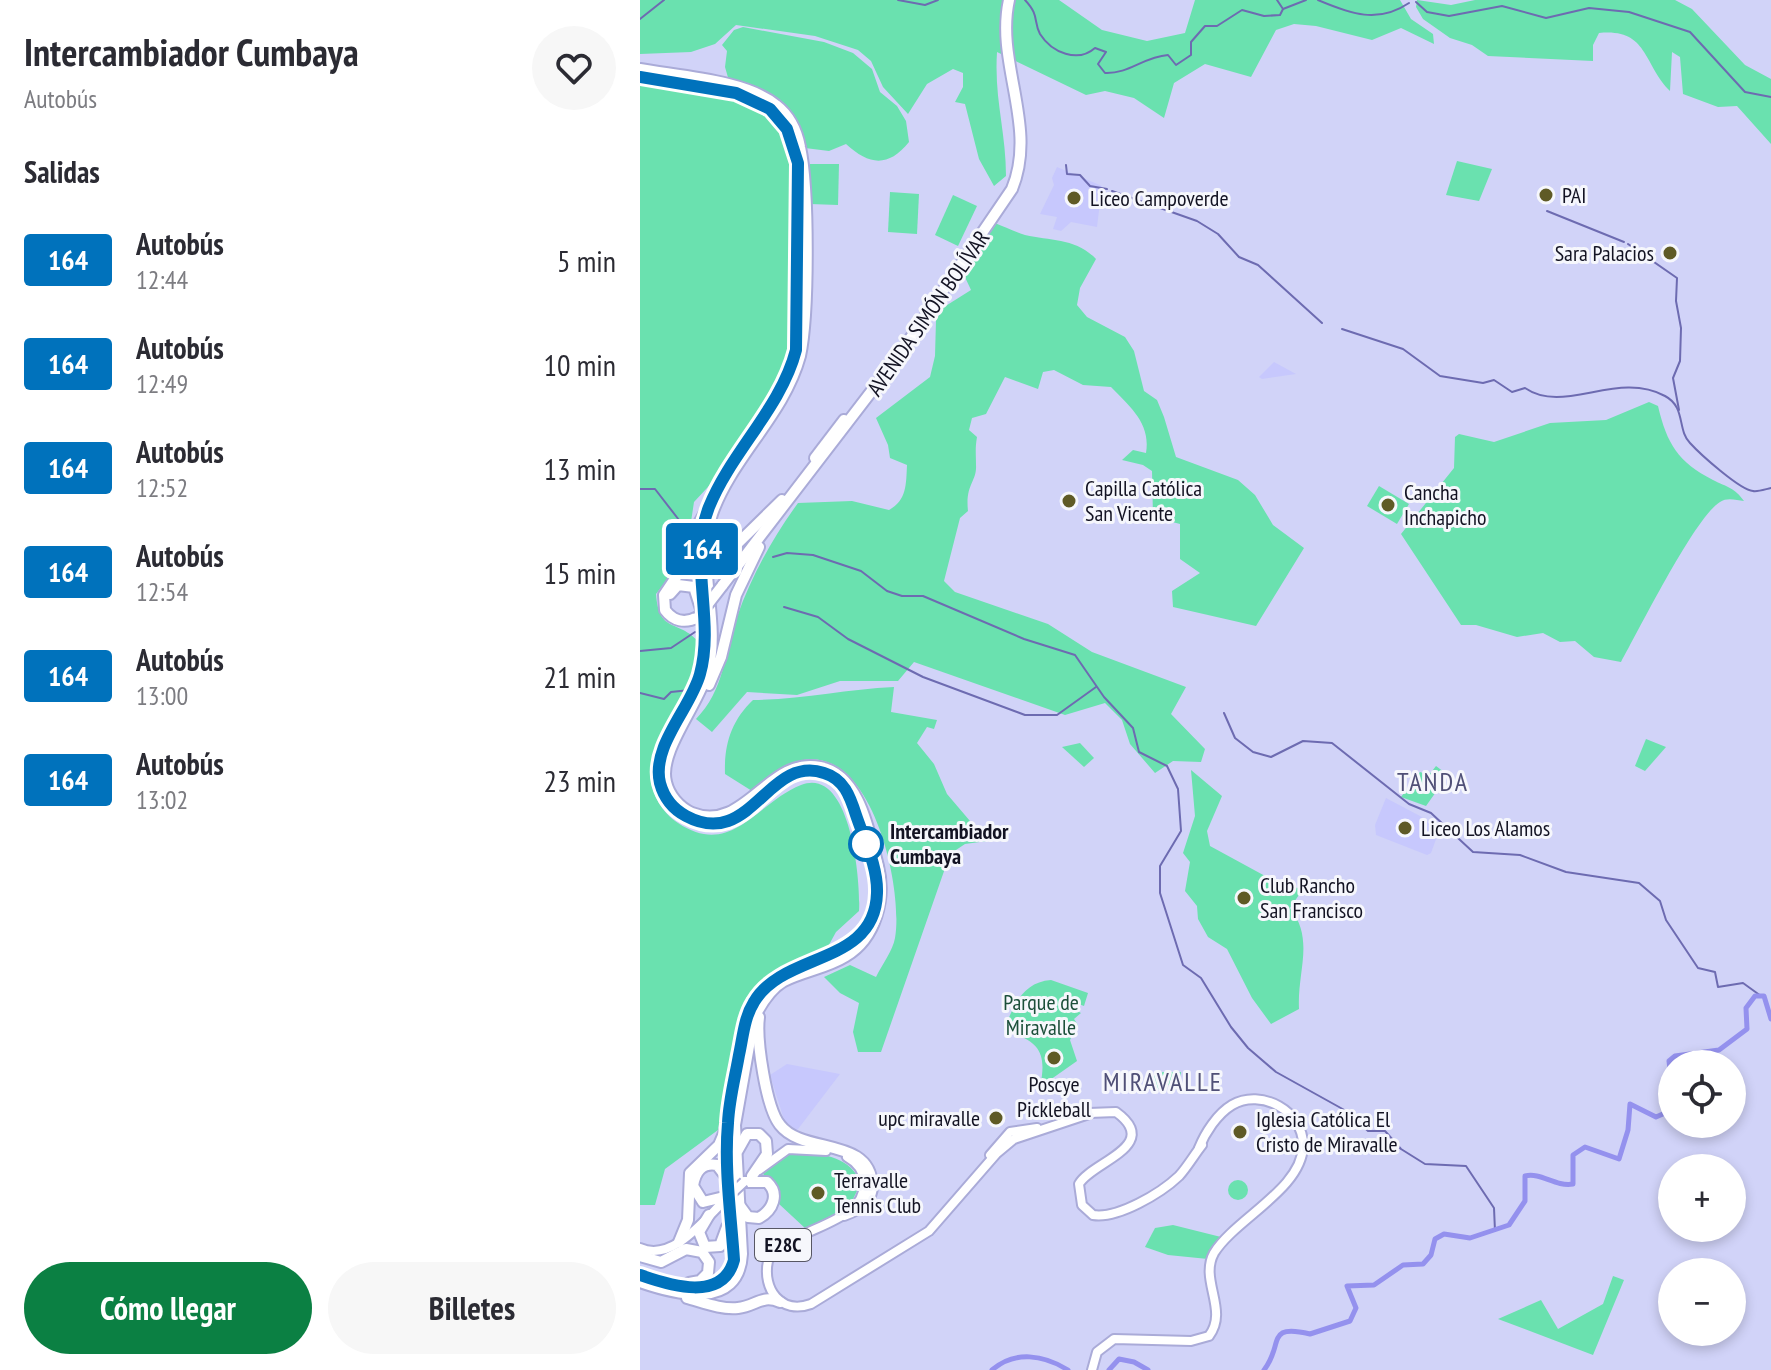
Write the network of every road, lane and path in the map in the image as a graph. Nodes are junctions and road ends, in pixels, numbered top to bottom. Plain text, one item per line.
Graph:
1 (1006, 0) edge
2 (640, 69) edge
3 (640, 77) edge
4 (801, 258) junction
5 (782, 500) junction
6 (714, 504) junction
7 (778, 514) junction
8 (707, 558) junction
9 (731, 566) junction
10 (720, 584) junction
11 (701, 617) junction
12 (691, 711) junction
13 (762, 1003) junction
14 (742, 1080) junction
15 (728, 1121) junction
16 (778, 1123) junction
17 (735, 1164) junction
18 (747, 1180) junction
19 (729, 1183) junction
20 (731, 1200) junction
21 (709, 1215) junction
22 (844, 1215) junction
23 (679, 1242) junction
24 (640, 1248) edge
25 (640, 1256) edge
26 (640, 1275) edge
27 (640, 1282) edge
28 (675, 1284) junction
29 (656, 1288) junction
30 (780, 1302) junction
31 (1092, 1370) edge

1 - 5 highway, AVENIDA SIMÓN BOLÍVAR
1 - 7 highway, AVENIDA SIMÓN BOLÍVAR
2 - 4 highway
3 - 4 highway
4 - 6 highway
5 - 6 highway
5 - 9 highway, AVENIDA SIMÓN BOLÍVAR
6 - 8 highway
6 - 11 highway
6 - 11 highway
7 - 10 highway, AVENIDA SIMÓN BOLÍVAR
7 - 12 highway
8 - 9 highway
8 - 12 highway
9 - 10 highway, AVENIDA SIMÓN BOLÍVAR
10 - 11 highway, bridge
11 - 15 highway
12 - 13 highway
13 - 14 highway
13 - 16 highway
14 - 16 highway
14 - 17 highway
15 - 19 highway
15 - 23 highway
16 - 22 highway
17 - 18 highway
17 - 20 highway
18 - 20 main road, bridge
18 - 20 highway
18 - 22 main road
19 - 20 highway
19 - 20 highway
20 - 21 main road
20 - 21 highway
20 - 28 highway
20 - 29 highway
21 - 23 main road
22 - 30 main road, E28C
23 - 24 main road
25 - 28 highway
26 - 28 highway
27 - 29 highway
29 - 30 highway
30 - 31 main road

